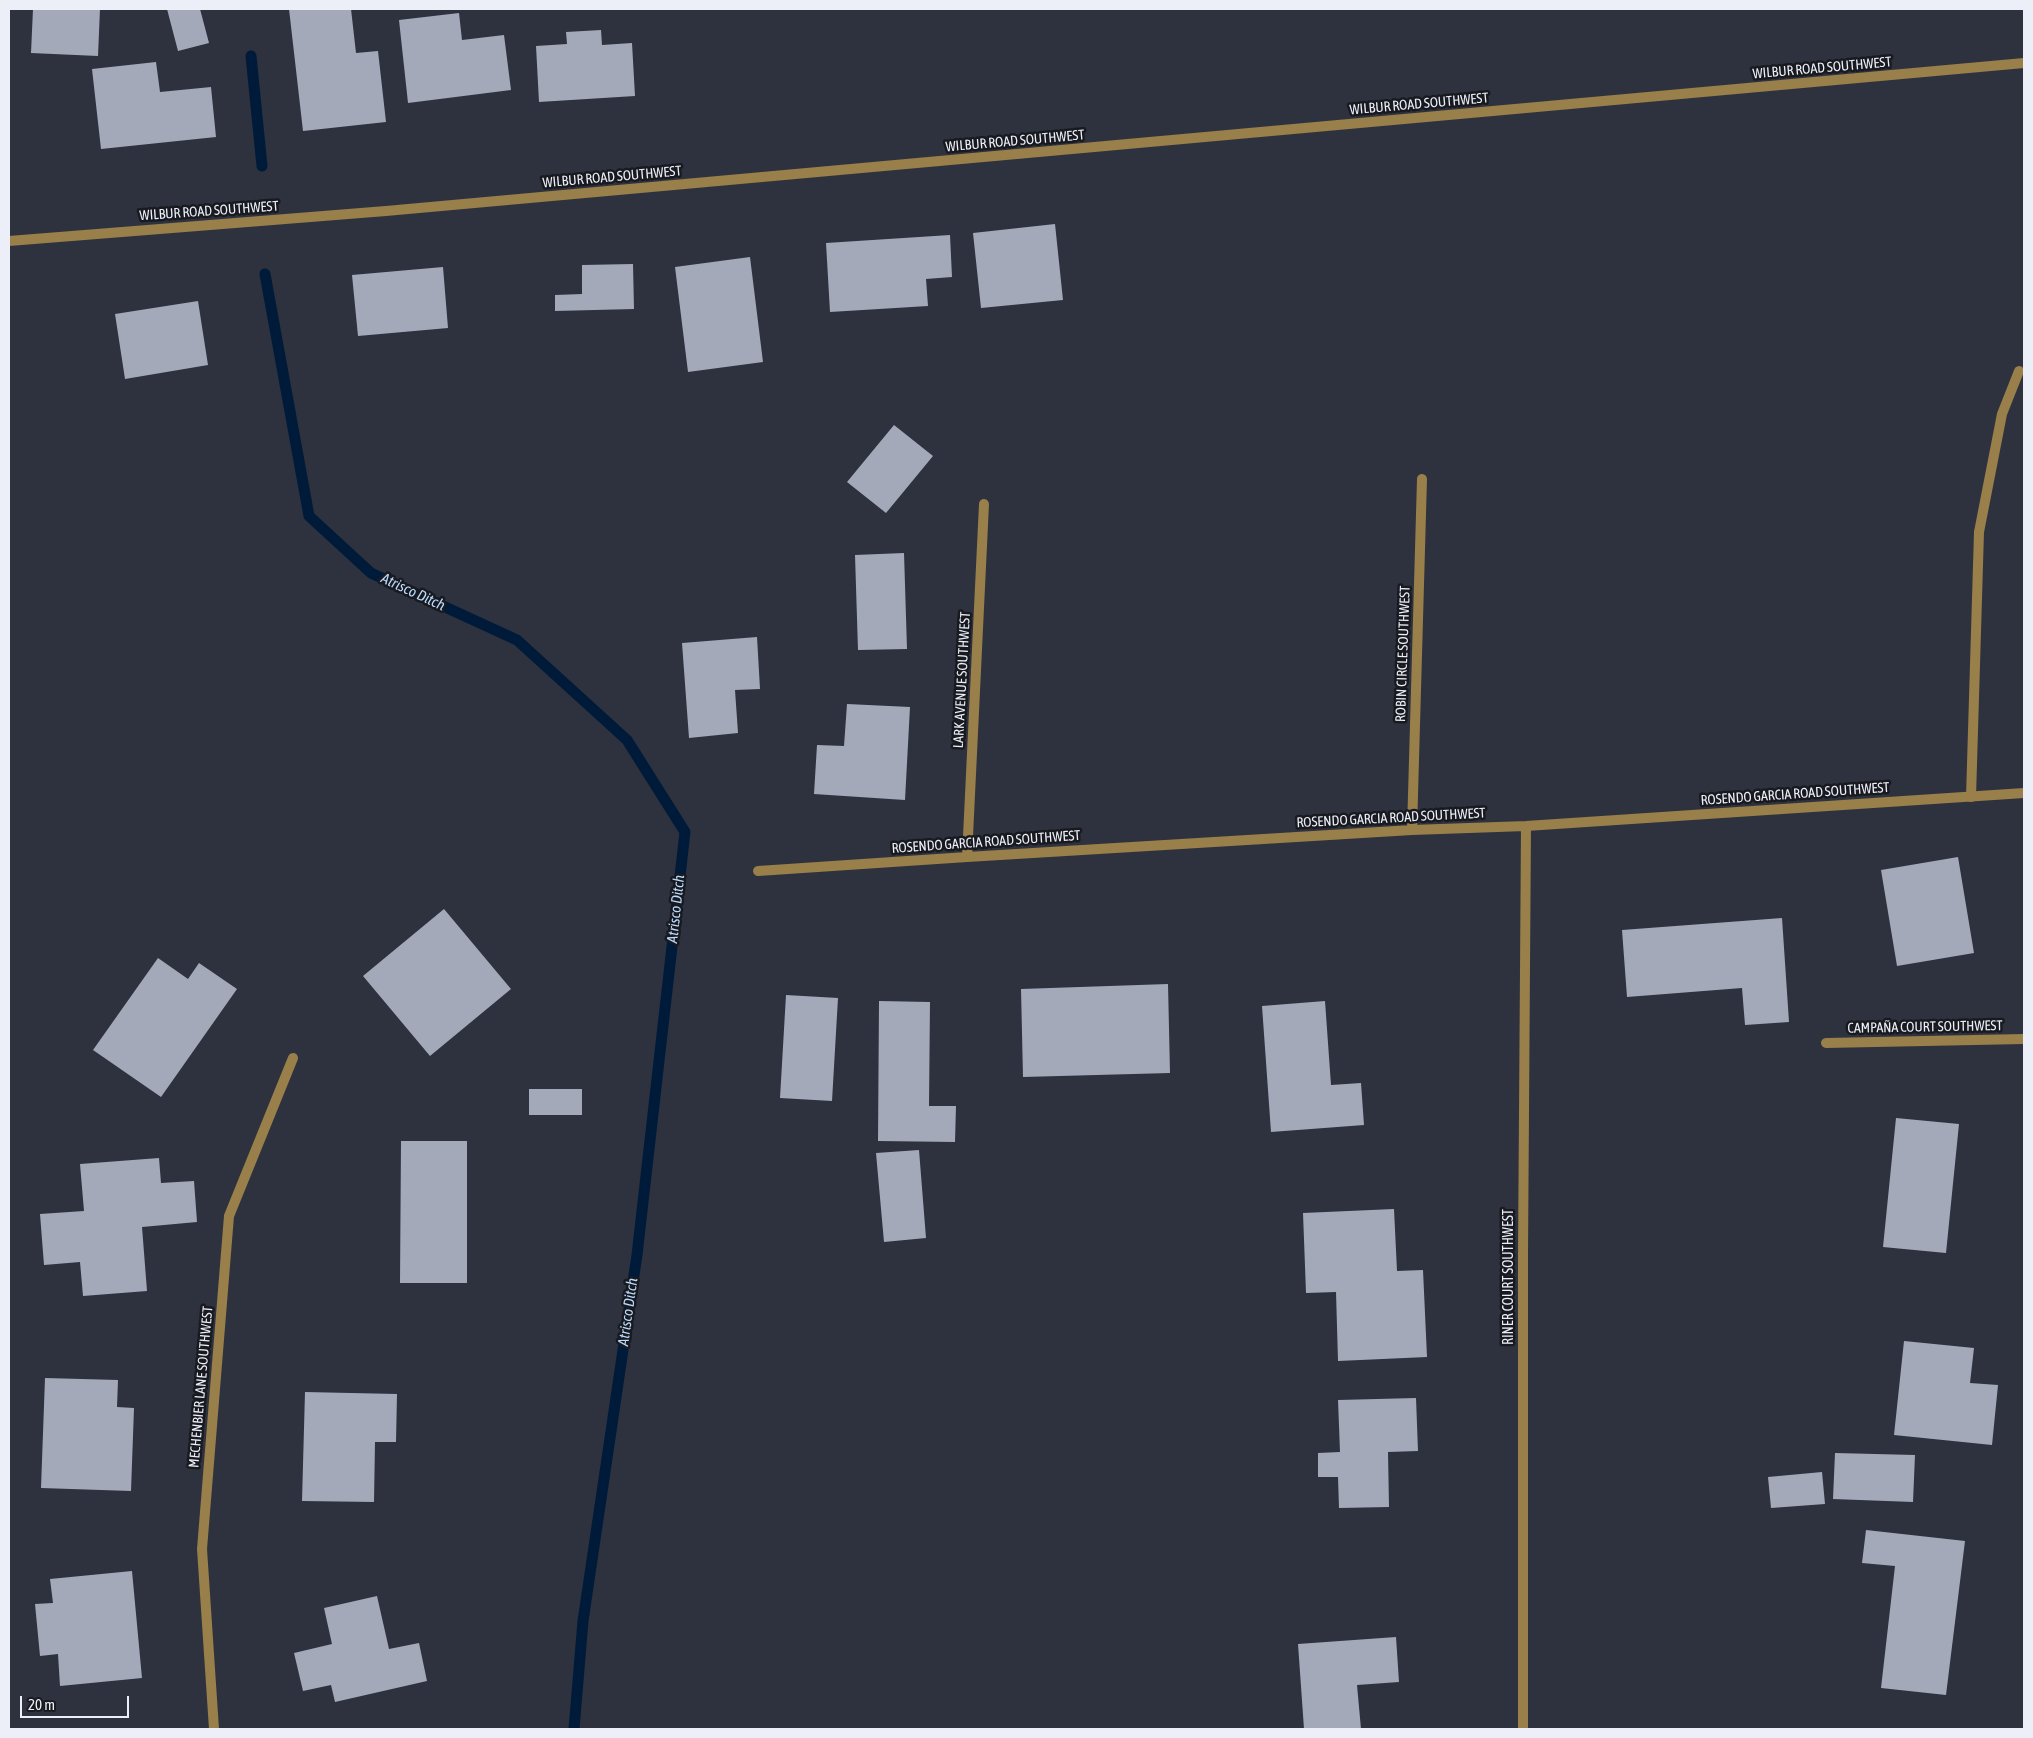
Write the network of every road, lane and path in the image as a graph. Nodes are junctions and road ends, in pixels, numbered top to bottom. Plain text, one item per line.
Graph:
1 (2024, 63) edge
2 (9, 241) edge
3 (2019, 371) dead end
4 (1422, 479) dead end
5 (984, 504) dead end
6 (2024, 793) edge
7 (1971, 797) junction
8 (1526, 826) junction
9 (1412, 830) junction
10 (967, 857) junction
11 (758, 872) dead end
12 (2024, 1039) edge
13 (1826, 1043) dead end
14 (293, 1058) dead end
15 (214, 1729) edge
16 (1523, 1729) edge

1 - 2 street, WILBUR ROAD SOUTHWEST
3 - 7 street
4 - 9 street, ROBIN CIRCLE SOUTHWEST
5 - 10 street, LARK AVENUE SOUTHWEST
6 - 7 street, ROSENDO GARCIA ROAD SOUTHWEST
7 - 8 street, ROSENDO GARCIA ROAD SOUTHWEST
8 - 9 street, ROSENDO GARCIA ROAD SOUTHWEST
8 - 16 street, RINER COURT SOUTHWEST
9 - 10 street, ROSENDO GARCIA ROAD SOUTHWEST
10 - 11 street, ROSENDO GARCIA ROAD SOUTHWEST
12 - 13 street, CAMPAÑA COURT SOUTHWEST
14 - 15 street, MECHENBIER LANE SOUTHWEST

